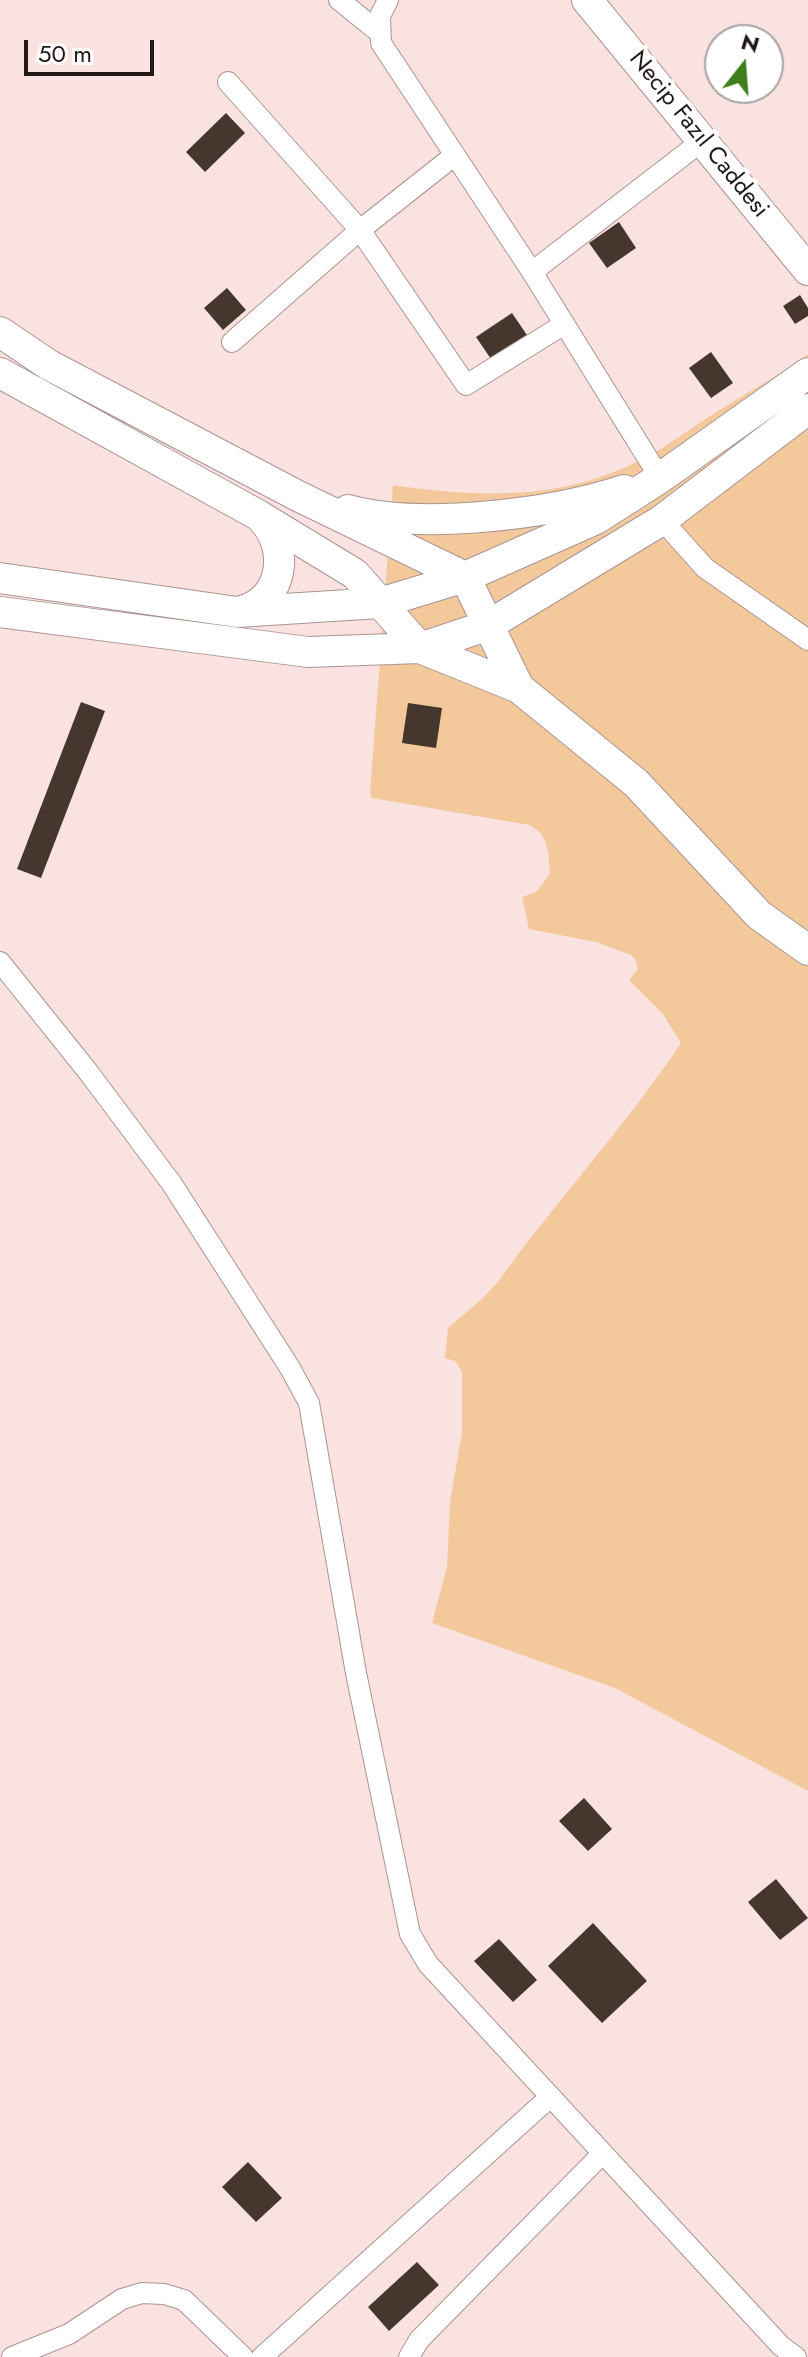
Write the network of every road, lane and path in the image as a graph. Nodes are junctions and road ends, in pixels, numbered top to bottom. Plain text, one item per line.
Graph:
1 (339, 0) edge
2 (388, 0) edge
3 (587, 0) edge
4 (380, 33) junction
5 (228, 82) dead end
6 (702, 141) junction
7 (455, 155) junction
8 (360, 230) junction
9 (808, 270) edge
10 (532, 272) junction
11 (563, 325) junction
12 (0, 332) edge
13 (232, 342) dead end
14 (0, 373) edge
15 (808, 373) edge
16 (808, 409) edge
17 (660, 478) junction
18 (298, 496) junction
19 (258, 515) junction
20 (662, 520) junction
21 (465, 577) junction
22 (0, 578) edge
23 (380, 603) junction
24 (0, 612) edge
25 (237, 612) junction
26 (489, 625) junction
27 (808, 640) edge
28 (420, 648) junction
29 (519, 688) junction
30 (808, 950) edge
31 (0, 962) edge
32 (549, 2098) junction
33 (602, 2154) junction
34 (792, 2356) edge
35 (12, 2357) edge
36 (243, 2357) edge
37 (262, 2357) edge
38 (409, 2357) edge

1 - 4 street
2 - 4 street
3 - 6 street, Necip Fazıl Caddesi
4 - 7 street
5 - 8 street
6 - 9 street, Necip Fazıl Caddesi
6 - 10 street
7 - 8 street
7 - 10 street
8 - 11 street
8 - 13 street
10 - 11 street
11 - 17 street
12 - 18 street
14 - 19 street
15 - 17 street
16 - 20 street
17 - 18 street
17 - 21 street
18 - 21 street
19 - 23 street
19 - 25 street
20 - 26 street
20 - 27 street
21 - 23 street
21 - 26 street
22 - 25 street
23 - 25 street
23 - 28 street
24 - 28 street
26 - 28 street
26 - 29 street
28 - 29 street
29 - 30 street
31 - 32 street
32 - 33 street
32 - 37 street
33 - 34 street
33 - 38 street
35 - 36 street

